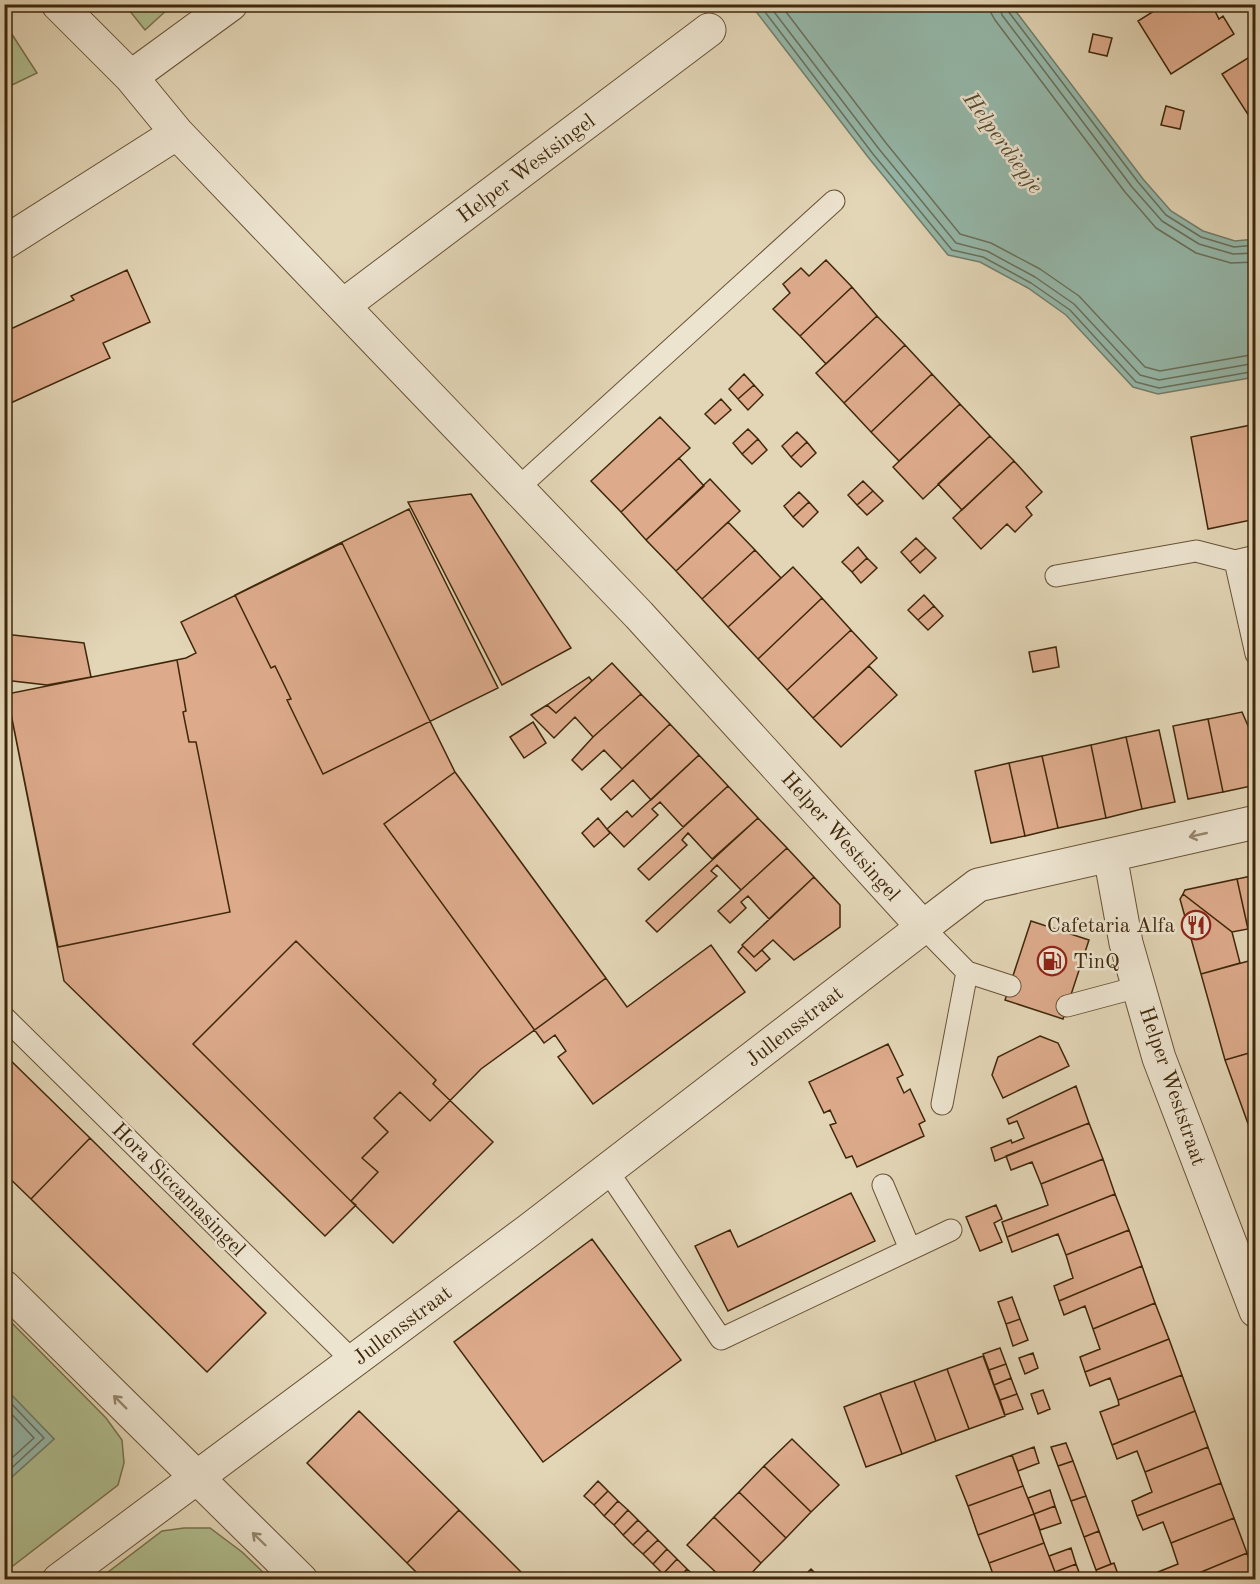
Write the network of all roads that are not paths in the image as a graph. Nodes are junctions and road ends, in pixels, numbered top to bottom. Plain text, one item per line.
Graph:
1 (58, 4) edge
2 (231, 4) edge
3 (709, 30) dead end
4 (131, 78) junction
5 (177, 133) junction
6 (834, 201) dead end
7 (4, 243) edge
8 (344, 305) junction
9 (518, 488) junction
10 (1245, 558) edge
11 (1056, 576) dead end
12 (1256, 654) edge
13 (1256, 822) edge
14 (1110, 855) junction
15 (923, 927) junction
16 (967, 972) junction
17 (1010, 986) dead end
18 (1138, 987) junction
19 (1067, 1006) dead end
20 (4, 1017) edge
21 (942, 1104) dead end
22 (607, 1170) junction
23 (883, 1185) dead end
24 (951, 1230) dead end
25 (910, 1249) junction
26 (4, 1287) edge
27 (1256, 1311) edge
28 (353, 1361) junction
29 (196, 1478) junction
30 (59, 1580) edge
31 (301, 1580) edge

1 - 4 street, Helper Westsingel
2 - 4 street
3 - 8 street, Helper Westsingel
4 - 5 street, Helper Westsingel
5 - 7 street
5 - 8 street, Helper Westsingel
6 - 9 lane
8 - 9 street, Helper Westsingel
9 - 15 street, Helper Westsingel
10 - 11 lane
10 - 12 lane
13 -> 14 street
14 - 15 street
14 - 18 street, Helper Weststraat
15 - 16 lane
15 - 22 street, Jullensstraat
16 - 17 lane
16 - 21 lane
18 - 19 lane
18 - 27 street, Helper Weststraat
20 - 28 lane, Hora Siccamasingel
22 - 25 lane
22 - 28 street, Jullensstraat
23 - 25 lane
24 - 25 lane
29 -> 26 street
28 - 29 street, Jullensstraat
29 - 30 street, Jullensstraat
31 -> 29 street

